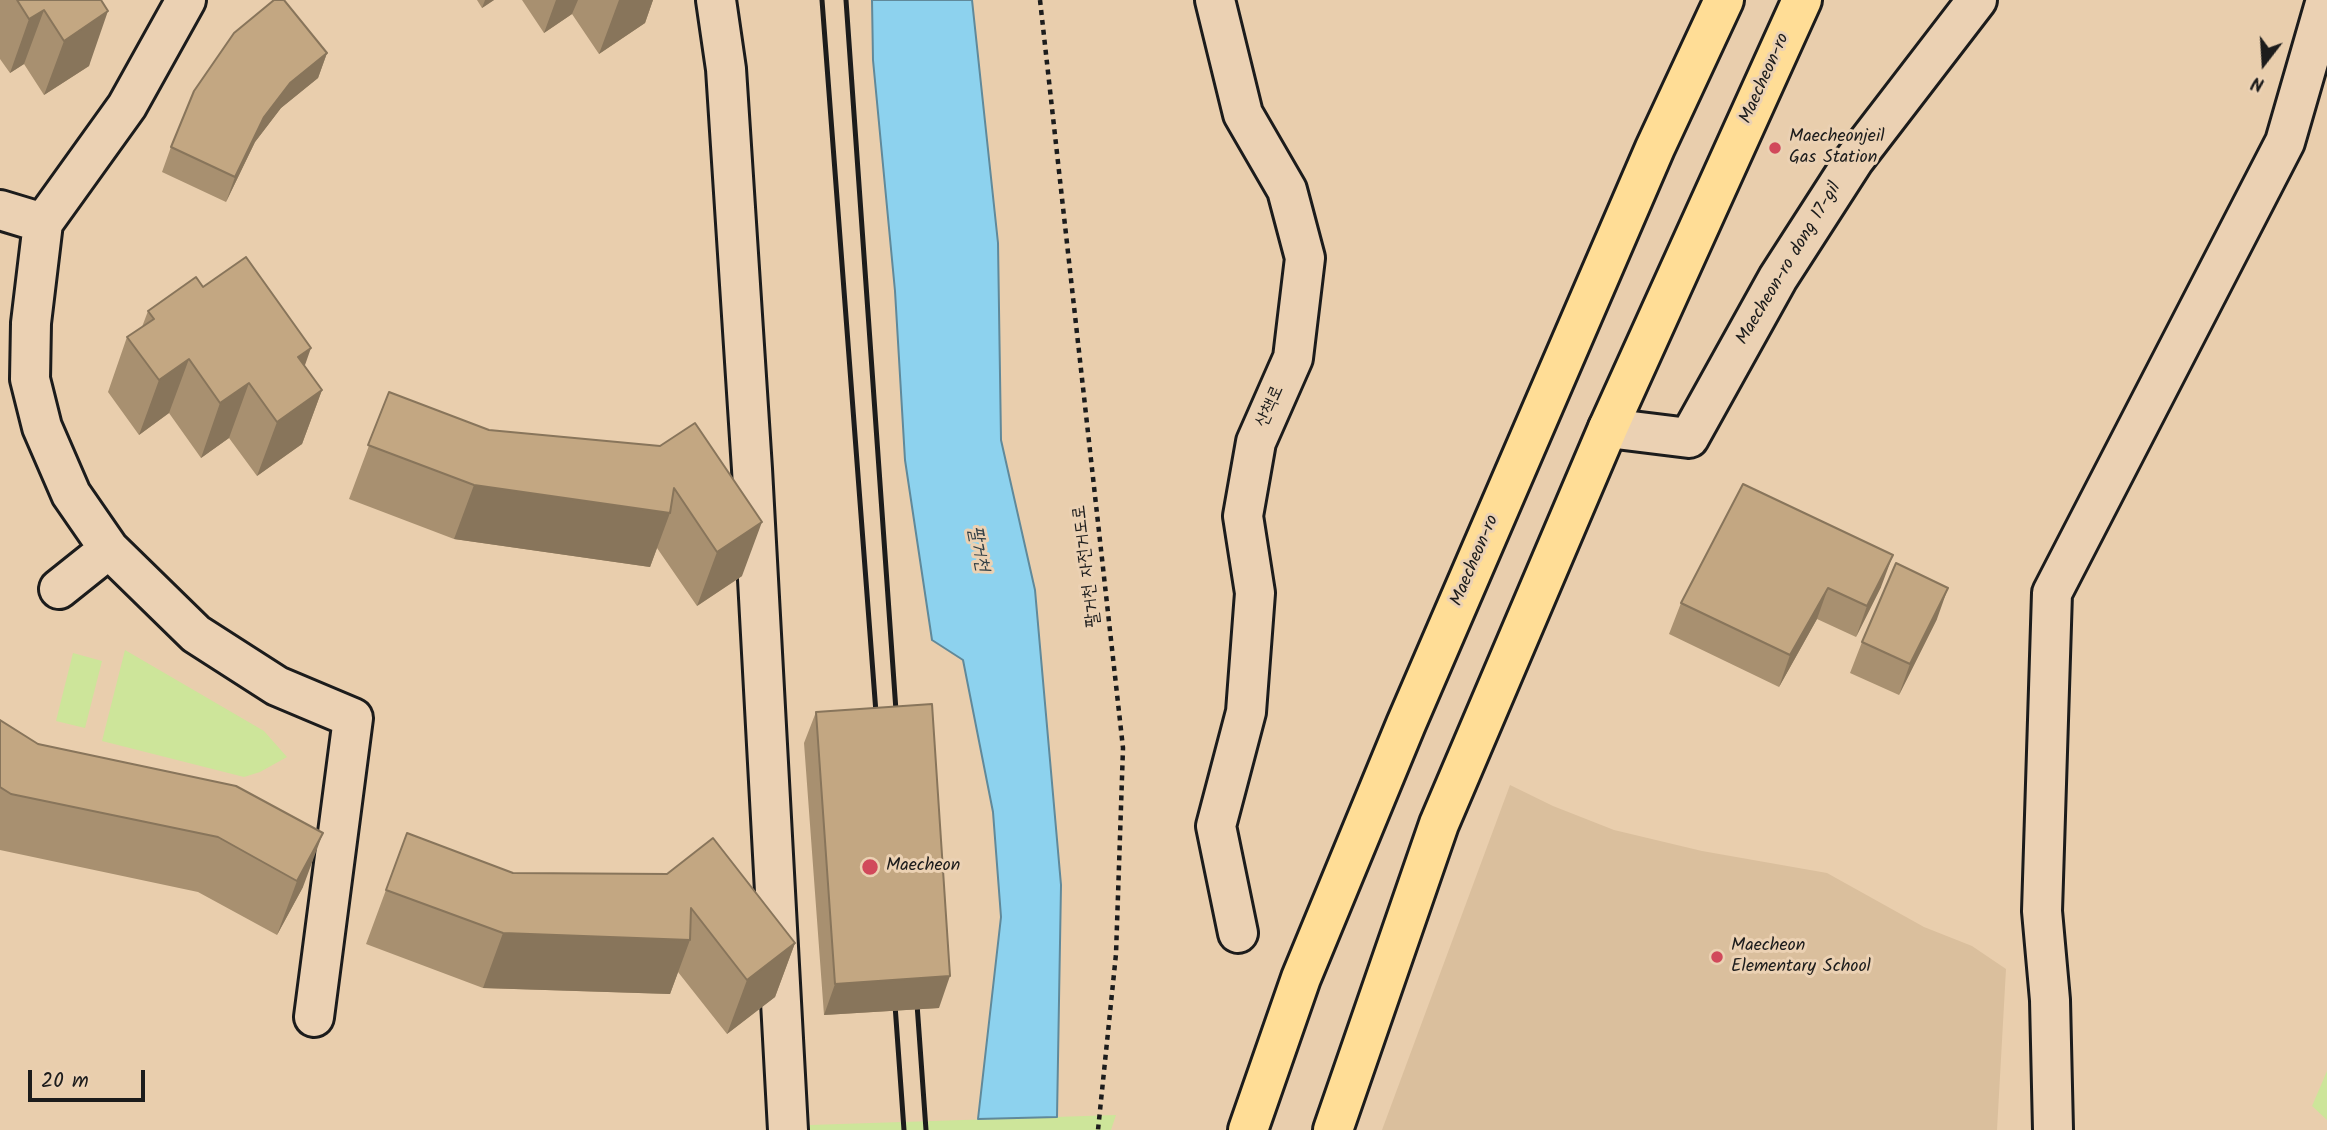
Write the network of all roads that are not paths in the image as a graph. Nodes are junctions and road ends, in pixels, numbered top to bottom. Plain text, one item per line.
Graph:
1 (186, 0) edge
2 (716, 0) edge
3 (1215, 0) edge
4 (1724, 0) edge
5 (1802, 0) edge
6 (1977, 0) edge
7 (2326, 0) edge
8 (0, 210) edge
9 (43, 223) junction
10 (1608, 428) junction
11 (109, 549) junction
12 (59, 589) dead end
13 (1238, 933) dead end
14 (314, 1017) dead end
15 (788, 1130) edge
16 (1248, 1130) edge
17 (1333, 1130) edge
18 (2053, 1130) edge

1 - 9 street
2 - 15 street
3 - 13 street, 산책로
4 - 16 main road, Maecheon-ro
5 - 10 main road, Maecheon-ro
6 - 10 street, Maecheon-ro dong 17-gil
7 - 18 street
8 - 9 street
9 - 11 street
10 - 17 main road, Maecheon-ro
11 - 12 street
11 - 14 street

